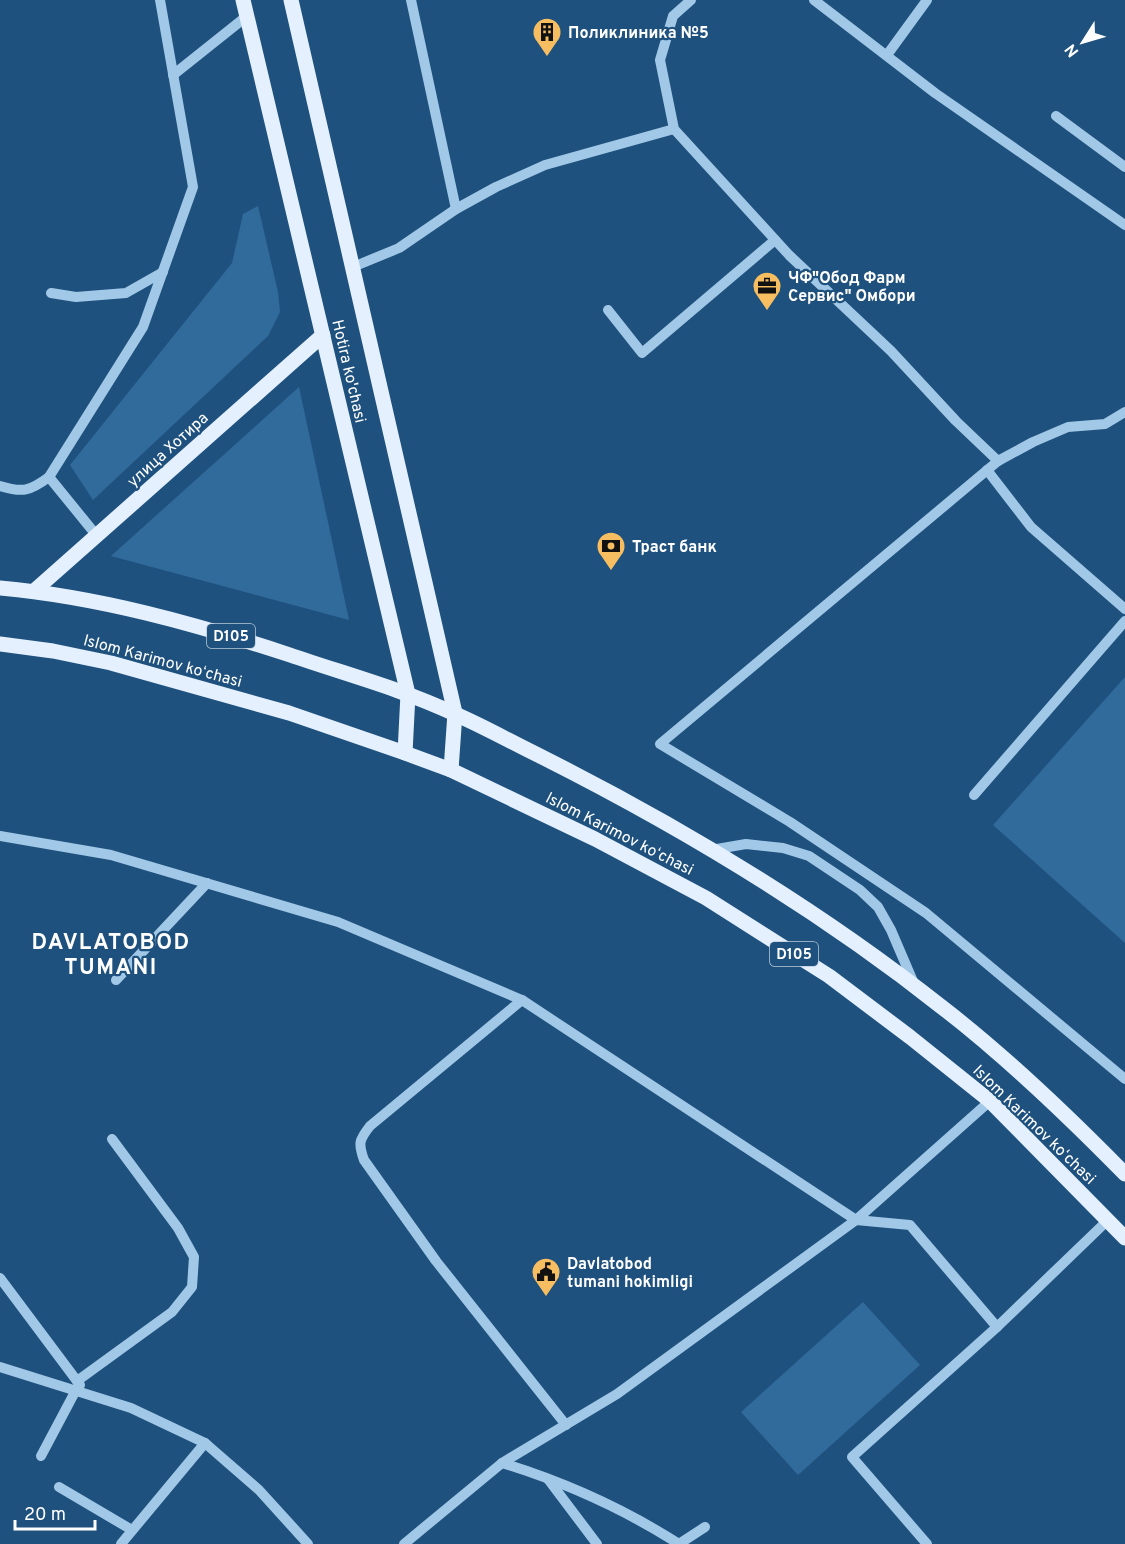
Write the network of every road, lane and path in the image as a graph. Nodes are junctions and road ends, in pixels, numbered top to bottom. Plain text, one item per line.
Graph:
1 (160, 0) edge
2 (243, 0) edge
3 (291, 0) edge
4 (411, 0) edge
5 (691, 0) edge
6 (814, 0) edge
7 (927, 0) edge
8 (246, 16) junction
9 (887, 56) junction
10 (173, 75) junction
11 (1056, 116) dead end
12 (674, 129) junction
13 (1125, 167) edge
14 (456, 209) junction
15 (1125, 225) edge
16 (775, 240) junction
17 (353, 267) junction
18 (163, 272) junction
19 (51, 293) dead end
20 (608, 310) dead end
21 (322, 334) junction
22 (1125, 412) edge
23 (998, 461) junction
24 (987, 470) junction
25 (49, 477) junction
26 (0, 486) edge
27 (96, 536) junction
28 (0, 588) edge
29 (34, 591) junction
30 (1125, 609) edge
31 (1125, 621) edge
32 (0, 644) edge
33 (408, 694) junction
34 (455, 713) junction
35 (405, 753) junction
36 (451, 770) junction
37 (974, 795) dead end
38 (0, 836) edge
39 (711, 850) junction
40 (207, 883) junction
41 (116, 980) dead end
42 (915, 986) junction
43 (522, 1000) junction
44 (1125, 1079) edge
45 (990, 1101) junction
46 (112, 1139) dead end
47 (1125, 1174) edge
48 (856, 1220) junction
49 (1108, 1220) junction
50 (1125, 1238) edge
51 (0, 1278) edge
52 (997, 1327) junction
53 (0, 1367) edge
54 (80, 1388) junction
55 (566, 1425) junction
56 (205, 1443) junction
57 (41, 1456) dead end
58 (501, 1462) junction
59 (546, 1476) junction
60 (59, 1487) dead end
61 (705, 1527) dead end
62 (132, 1530) junction
63 (121, 1544) edge
64 (308, 1544) edge
65 (404, 1544) edge
66 (597, 1544) edge
67 (927, 1544) edge

1 - 10 street
2 - 8 main road, Hotira ko'chasi
3 - 17 main road, Hotira ko'chasi
4 - 14 street
5 - 12 street
6 - 9 street
7 - 9 street
8 - 10 street
8 - 21 main road, Hotira ko'chasi
9 - 15 street
10 - 18 street
11 - 13 street
12 - 14 street
12 - 16 street
14 - 17 street
16 - 20 street
16 - 23 street
17 - 34 main road, Hotira ko'chasi
18 - 19 street
18 - 25 street
21 - 27 main road, улица Хотира
21 - 33 main road, Hotira ko'chasi
22 - 23 street
23 - 24 street
24 - 30 street
24 - 44 street
25 - 26 street
25 - 27 street
27 - 29 main road, улица Хотира
28 - 29 main road, Islom Karimov koʻchasi / D105
29 - 33 main road, Islom Karimov koʻchasi / D105
31 - 37 street
32 - 35 main road, Islom Karimov koʻchasi / D105
33 - 34 main road, Islom Karimov koʻchasi / D105
33 - 35 main road, Hotira ko'chasi
34 - 36 main road, Hotira ko'chasi
34 - 39 main road, Islom Karimov koʻchasi / D105
35 - 36 main road, Islom Karimov koʻchasi / D105
36 - 45 main road, Islom Karimov koʻchasi / D105
38 - 40 street
39 - 42 main road, Islom Karimov koʻchasi / D105
39 - 42 street
40 - 41 street
40 - 43 street
42 - 47 main road, Islom Karimov koʻchasi / D105
43 - 48 street
43 - 55 street
45 - 48 street
45 - 49 main road, Islom Karimov koʻchasi / D105
46 - 54 street
48 - 52 street
48 - 55 street
49 - 50 main road, Islom Karimov koʻchasi / D105
49 - 52 street
51 - 54 street
52 - 67 street
53 - 54 street
54 - 56 street
54 - 57 street
55 - 58 street
56 - 62 street
56 - 64 street
58 - 59 street
58 - 65 street
59 - 61 street
59 - 66 street
60 - 62 street
62 - 63 street

